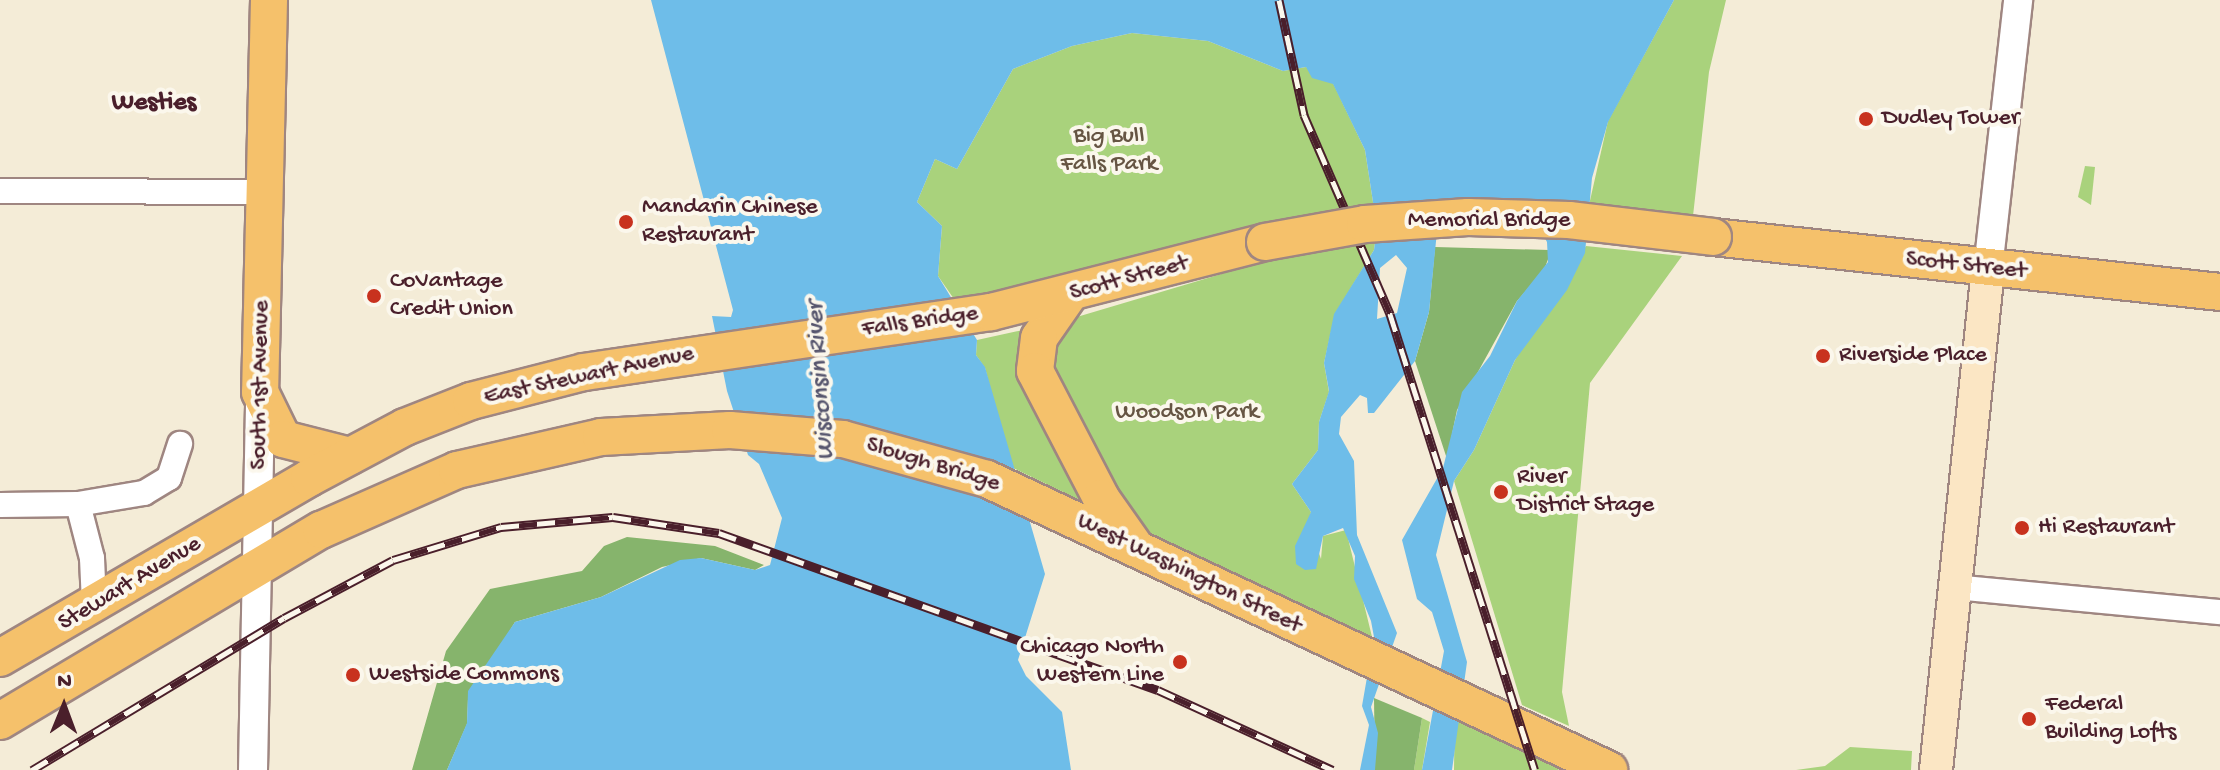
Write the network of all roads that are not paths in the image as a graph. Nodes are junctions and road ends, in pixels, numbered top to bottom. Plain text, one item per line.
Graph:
1 (269, 0) edge
2 (2018, 0) edge
3 (0, 191) edge
4 (265, 192) junction
5 (1713, 237) joint
6 (1265, 242) joint
7 (1988, 269) junction
8 (2220, 292) edge
9 (1069, 295) junction
10 (991, 312) joint
11 (706, 352) joint
12 (260, 392) junction
13 (180, 444) dead end
14 (350, 456) junction
15 (1038, 500) joint
16 (78, 504) junction
17 (0, 505) edge
18 (258, 507) junction
19 (1136, 548) junction
20 (256, 567) junction
21 (1954, 587) junction
22 (94, 604) junction
23 (2220, 612) edge
24 (0, 658) edge
25 (0, 721) edge
26 (1596, 766) edge
27 (253, 770) edge
28 (1936, 770) edge

1 - 4 main road, South 1st Avenue
2 - 7 street
3 - 4 street
4 - 12 main road, South 1st Avenue
5 - 6 main road, Memorial Bridge, bridge
5 - 7 main road, Scott Street
6 - 9 main road, Scott Street
7 - 8 main road, Scott Street
7 - 21 main road
9 - 10 main road, Scott Street
9 - 19 main road
10 - 11 main road, Falls Bridge
11 - 14 main road, East Stewart Avenue
12 - 14 main road
12 - 18 street, South 1st Avenue
13 - 16 street
14 - 18 main road, East Stewart Avenue
15 - 19 main road, West Washington Street
15 - 20 main road, Slough Bridge
16 - 17 street
16 - 22 street
18 - 20 street, South 1st Avenue
18 - 22 main road, Stewart Avenue
19 - 26 main road, West Washington Street
20 - 25 main road
20 - 27 street, South 1st Avenue
21 - 23 street
21 - 28 main road
22 - 24 main road, Stewart Avenue

